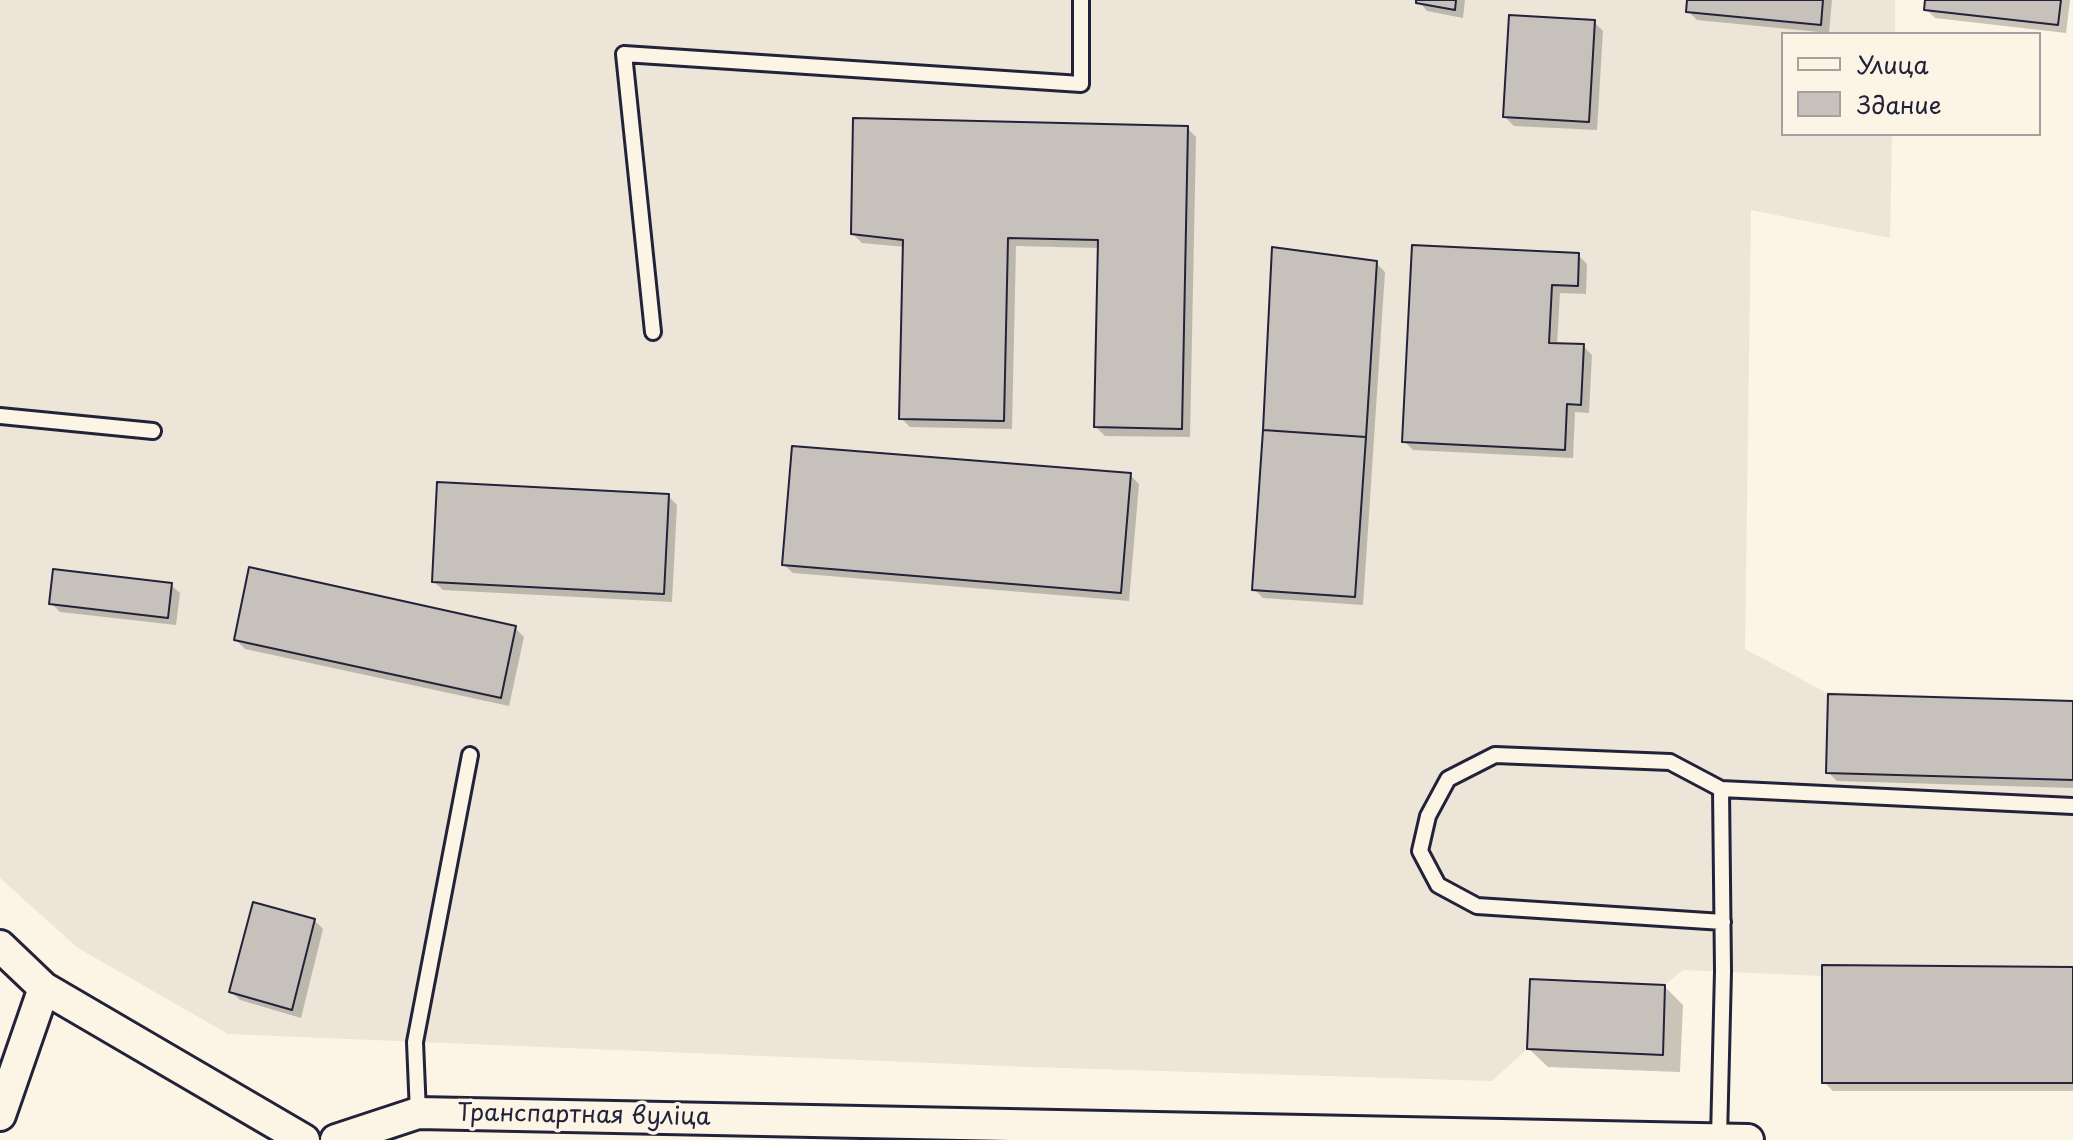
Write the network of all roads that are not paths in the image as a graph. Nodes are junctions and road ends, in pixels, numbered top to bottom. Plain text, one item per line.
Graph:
1 (1081, 0) edge
2 (653, 332) dead end
3 (0, 416) edge
4 (153, 431) dead end
5 (470, 755) dead end
6 (1721, 789) junction
7 (2073, 806) edge
8 (1723, 922) junction
9 (0, 946) edge
10 (44, 988) junction
11 (418, 1113) junction
12 (0, 1115) edge
13 (1734, 1139) edge
14 (304, 1140) edge
15 (336, 1140) edge

1 - 2 lane
3 - 4 lane
5 - 11 lane
6 - 7 lane
6 - 8 lane
6 - 8 lane
8 - 13 lane
9 - 10 street
10 - 12 street
10 - 14 street
11 - 13 street, Транспартная вуліца
11 - 15 street, Транспартная вуліца

